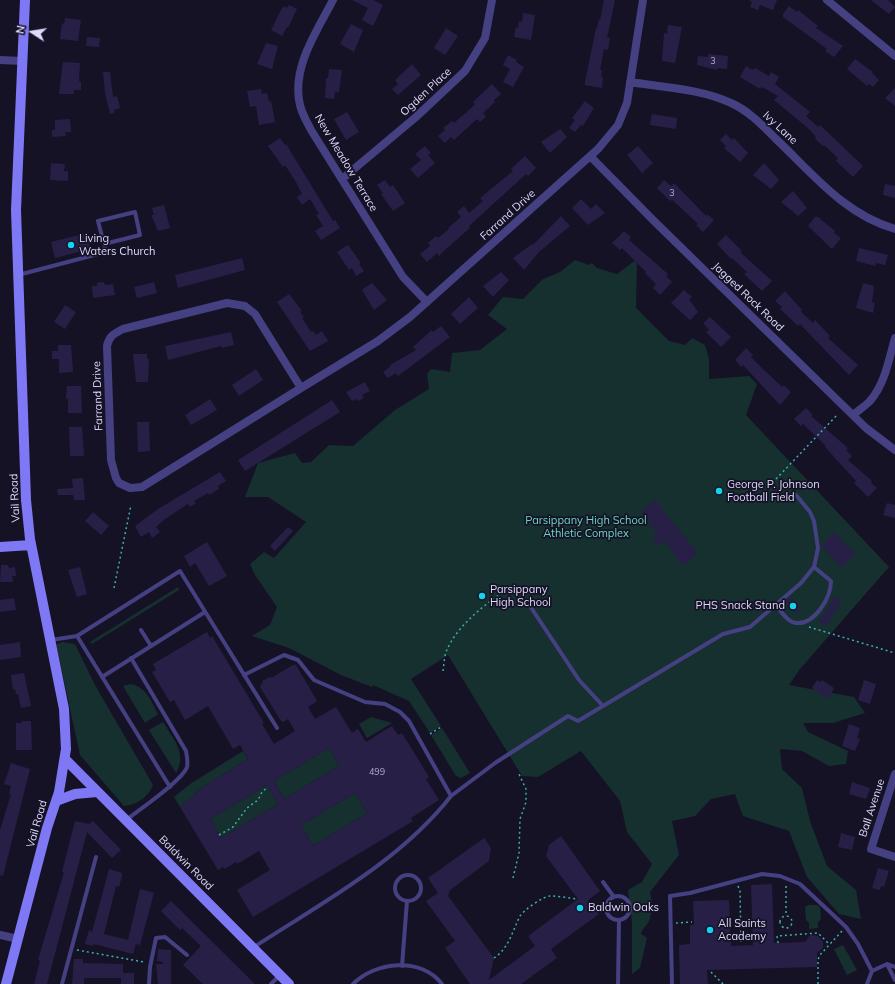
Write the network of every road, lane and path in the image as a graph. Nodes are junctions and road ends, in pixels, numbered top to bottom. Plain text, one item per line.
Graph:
1 (25, 0) edge
2 (333, 0) edge
3 (492, 0) edge
4 (643, 0) edge
5 (827, 0) edge
6 (895, 56) edge
7 (0, 60) edge
8 (22, 61) junction
9 (630, 82) junction
10 (590, 156) junction
11 (342, 179) junction
12 (895, 229) edge
13 (104, 244) junction
14 (18, 275) junction
15 (426, 302) junction
16 (895, 338) edge
17 (301, 388) junction
18 (840, 413) dead end
19 (853, 415) junction
20 (895, 450) edge
21 (776, 479) dead end
22 (796, 495) dead end
23 (131, 506) dead end
24 (31, 545) junction
25 (0, 547) edge
26 (814, 567) junction
27 (512, 587) dead end
28 (114, 588) dead end
29 (776, 605) junction
30 (530, 606) dead end
31 (205, 612) junction
32 (796, 624) junction
33 (141, 630) dead end
34 (77, 636) junction
35 (50, 641) junction
36 (151, 646) junction
37 (895, 653) edge
38 (131, 658) junction
39 (443, 671) dead end
40 (244, 675) junction
41 (102, 677) junction
42 (603, 706) junction
43 (441, 727) dead end
44 (277, 728) dead end
45 (430, 734) dead end
46 (65, 759) junction
47 (518, 772) dead end
48 (895, 774) edge
49 (170, 787) junction
50 (268, 787) dead end
51 (98, 792) junction
52 (451, 796) junction
53 (56, 801) junction
54 (126, 820) junction
55 (220, 835) dead end
56 (895, 856) edge
57 (96, 857) dead end
58 (513, 878) dead end
59 (786, 878) junction
60 (735, 881) junction
61 (603, 882) dead end
62 (614, 897) junction
63 (578, 899) dead end
64 (407, 901) junction
65 (786, 916) junction
66 (619, 920) junction
67 (692, 922) dead end
68 (670, 923) junction
69 (846, 927) junction
70 (787, 928) junction
71 (0, 935) edge
72 (787, 935) junction
73 (18, 939) junction
74 (741, 942) dead end
75 (778, 943) dead end
76 (829, 944) junction
77 (253, 948) junction
78 (72, 949) junction
79 (187, 955) dead end
80 (494, 958) dead end
81 (150, 963) junction
82 (887, 964) junction
83 (402, 966) junction
84 (895, 967) edge
85 (872, 971) junction
86 (710, 972) dead end
87 (280, 974) junction
88 (895, 980) edge
89 (6, 984) edge
90 (62, 984) edge
91 (149, 984) edge
92 (271, 984) edge
93 (289, 984) edge
94 (353, 984) edge
95 (442, 984) edge
96 (618, 984) edge
97 (672, 984) edge
98 (723, 984) edge
99 (818, 984) edge
100 (868, 984) edge

1 - 8 street, Vail Road
2 - 11 street, New Meadow Terrace
3 - 11 street, Ogden Place
4 - 9 street, Farrand Drive
5 - 6 street
7 - 8 street
8 - 14 street, Vail Road
9 - 10 street, Farrand Drive
9 - 12 street, Ivy Lane
10 - 15 street, Farrand Drive
10 - 19 street, Jagged Rock Road
11 - 15 street, New Meadow Terrace
13 - 13 lane
13 - 14 lane
14 - 24 street, Vail Road
15 - 17 street, Farrand Drive
16 - 19 street
17 - 17 street, Farrand Drive
18 - 21 path
19 - 20 street, Jagged Rock Road
22 - 26 lane
23 - 28 path
24 - 25 street
24 - 35 street, Vail Road
26 - 29 lane
26 - 32 lane
27 - 39 path
29 - 32 lane
29 - 42 lane
30 - 42 lane
31 - 34 lane
31 - 36 lane
31 - 40 lane
32 - 37 path
33 - 36 lane
34 - 35 lane
34 - 41 lane
35 - 46 street, Vail Road
36 - 38 lane
38 - 41 lane
38 - 49 lane
40 - 44 lane
40 - 52 lane
41 - 49 lane
42 - 52 lane
43 - 45 path
46 - 51 street, Baldwin Road
46 - 53 street, Vail Road
47 - 58 path
48 - 56 street, Ball Avenue
49 - 54 lane
50 - 55 path
51 - 53 street
51 - 54 street, Baldwin Road
52 - 77 lane
53 - 73 street, Vail Road
54 - 77 street, Baldwin Road
57 - 78 lane
59 - 60 lane
59 - 65 path
59 - 69 lane
60 - 68 lane
60 - 74 path
61 - 62 lane
62 - 66 lane
62 - 66 lane
63 - 80 path
64 - 64 lane
64 - 83 lane
65 - 70 path
65 - 70 path
66 - 96 lane
67 - 68 path
68 - 97 lane
69 - 76 path
69 - 85 lane
70 - 72 path
71 - 73 street
72 - 75 path
72 - 76 path
73 - 89 street, Vail Road
76 - 99 path
77 - 87 street, Baldwin Road
78 - 81 path
78 - 90 lane
79 - 81 lane
81 - 91 lane
82 - 84 lane
82 - 85 lane
82 - 88 lane
83 - 94 lane
83 - 95 lane
85 - 100 lane
86 - 98 path
87 - 92 lane
87 - 93 street, Baldwin Road

